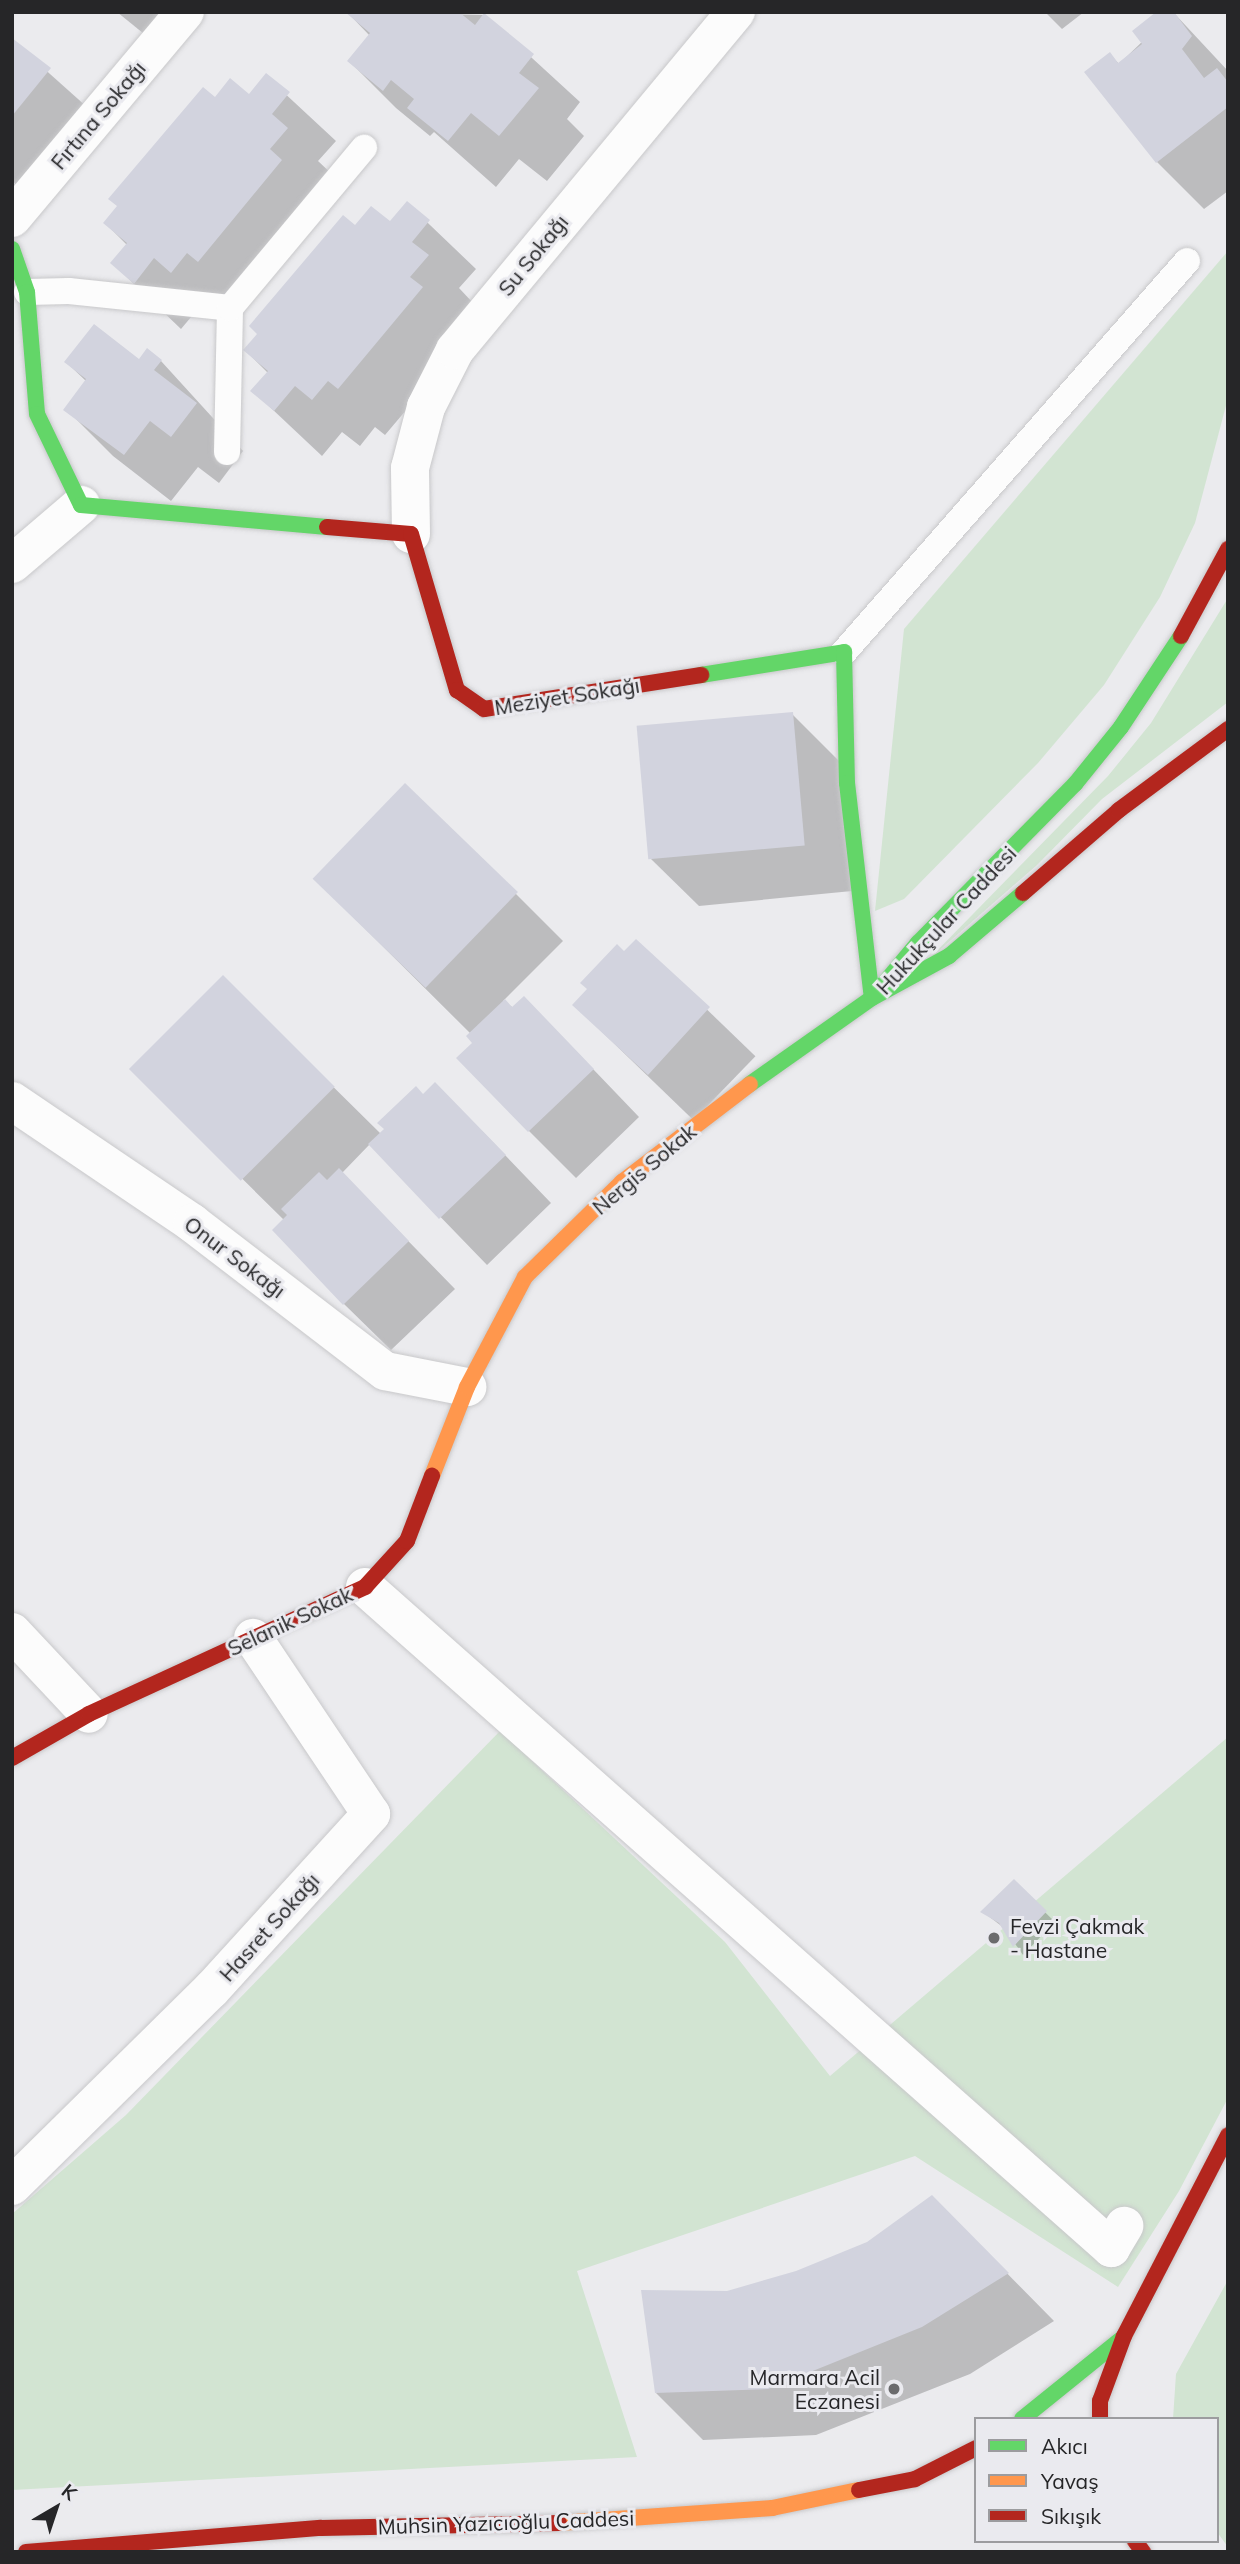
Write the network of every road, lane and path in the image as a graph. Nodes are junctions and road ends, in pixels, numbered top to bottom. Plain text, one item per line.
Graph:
1 (185, 12) edge
2 (736, 12) edge
3 (364, 148) dead end
4 (12, 218) edge
5 (12, 249) edge
6 (1187, 261) dead end
7 (27, 292) junction
8 (230, 308) junction
9 (227, 452) dead end
10 (81, 505) junction
11 (411, 534) junction
12 (1228, 549) edge
13 (12, 564) edge
14 (844, 652) junction
15 (1228, 729) edge
16 (872, 998) junction
17 (12, 1101) edge
18 (467, 1387) junction
19 (365, 1587) junction
20 (12, 1632) edge
21 (253, 1638) junction
22 (89, 1714) junction
23 (12, 1758) edge
24 (1226, 2144) edge
25 (12, 2186) edge
26 (1124, 2226) dead end
27 (1124, 2336) junction
28 (1025, 2417) edge
29 (1100, 2417) edge
30 (974, 2449) edge
31 (26, 2552) edge

1 - 4 street, Fırtına Sokağı
2 - 11 street, Su Sokağı
3 - 8 lane
5 - 7 street
6 - 14 lane
7 - 8 lane
7 - 10 street
8 - 9 lane
10 - 11 street
10 - 13 street
11 - 14 street, Meziyet Sokağı
12 - 16 street, Hukukçular Caddesi
14 - 16 street
15 - 16 street, Hukukçular Caddesi
16 - 18 street, Nergis Sokak
17 - 18 street, Onur Sokağı
18 - 19 street, Selanik Sokak
19 - 21 street, Selanik Sokak
19 - 26 street
20 - 22 street
21 - 22 street, Selanik Sokak
21 - 25 street, Hasret Sokağı
22 - 23 street, Selanik Sokak
24 - 27 street
27 - 28 street
27 - 29 street
30 - 31 street, Muhsin Yazıcıoğlu Caddesi

